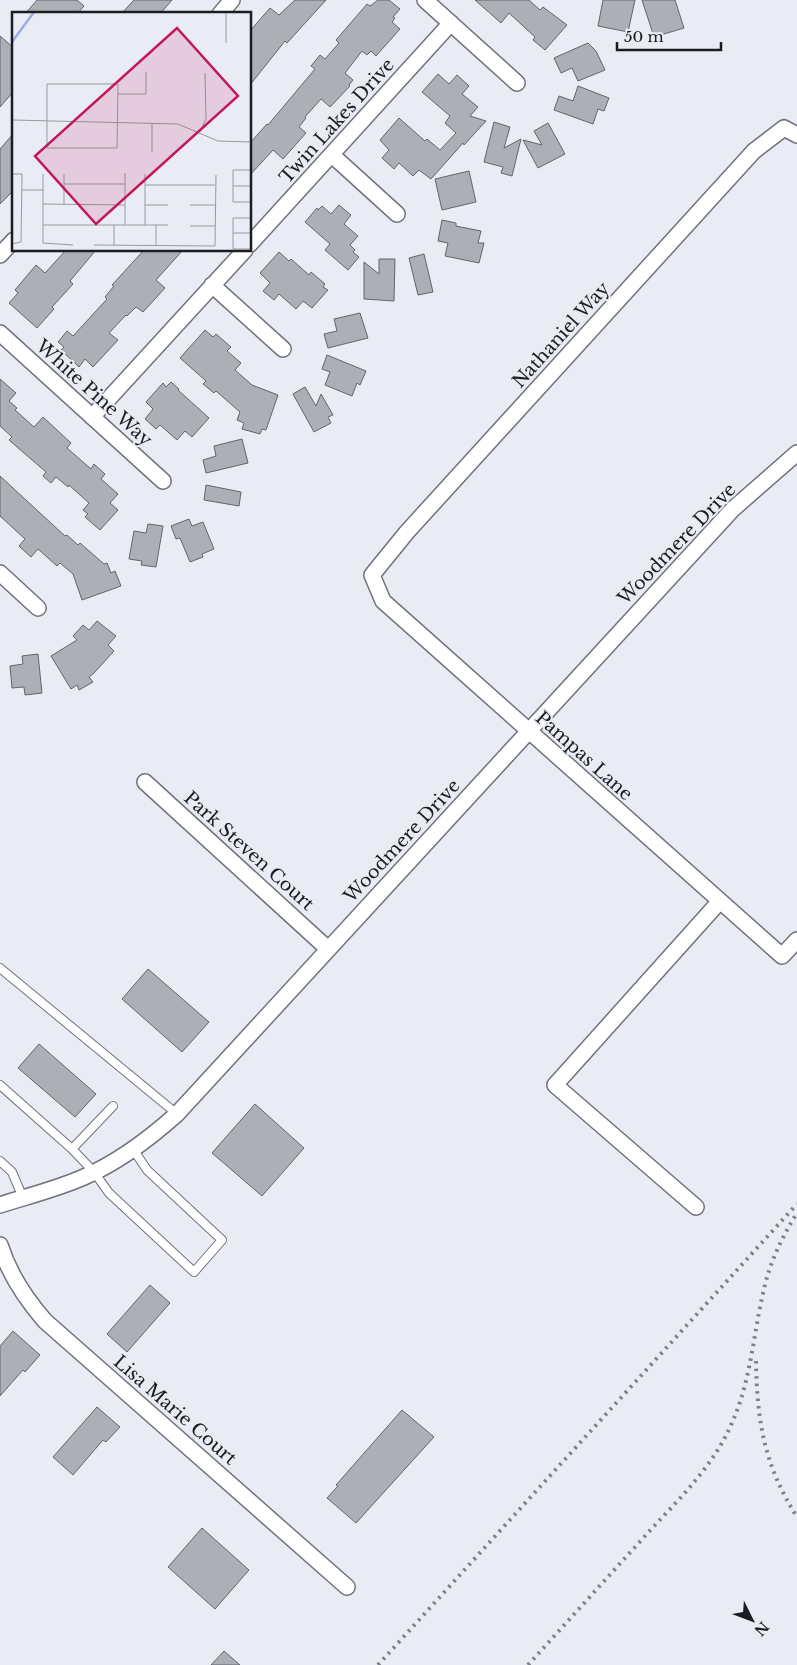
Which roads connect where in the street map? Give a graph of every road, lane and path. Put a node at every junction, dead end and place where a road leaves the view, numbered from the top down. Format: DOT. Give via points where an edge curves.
graph roads {
  1 [pos="232,0"];
  2 [pos="426,0"];
  3 [pos="222,12"];
  4 [pos="451,23"];
  5 [pos="517,83"];
  6 [pos="791,131"];
  7 [pos="332,154"];
  8 [pos="397,214"];
  9 [pos="12,242"];
  10 [pos="251,243"];
  11 [pos="243,251"];
  12 [pos="0,255"];
  13 [pos="212,285"];
  14 [pos="0,333"];
  15 [pos="283,349"];
  16 [pos="92,417"];
  17 [pos="797,453"];
  18 [pos="163,481"];
  19 [pos="0,573"];
  20 [pos="372,575"];
  21 [pos="38,608"];
  22 [pos="528,732"];
  23 [pos="145,782"];
  24 [pos="720,901"];
  25 [pos="797,940"];
  26 [pos="328,949"];
  27 [pos="0,968"];
  28 [pos="0,1085"];
  29 [pos="113,1106"];
  30 [pos="176,1114"];
  31 [pos="72,1148"];
  32 [pos="133,1149"];
  33 [pos="0,1161"];
  34 [pos="94,1172"];
  35 [pos="23,1198"];
  36 [pos="0,1205"];
  37 [pos="696,1207"];
  38 [pos="0,1245"];
  39 [pos="347,1587"];
  1 -- 3 [label="street"];
  2 -- 4 [label="street"];
  4 -- 5 [label="street"];
  4 -- 7 [label="street, Twin Lakes Drive"];
  6 -- 20 [label="street, Nathaniel Way" via="754,152 413,525"];
  7 -- 8 [label="street"];
  7 -- 10 [label="street, Twin Lakes Drive"];
  9 -- 12 [label="street"];
  11 -- 13 [label="street"];
  13 -- 15 [label="street"];
  13 -- 16 [label="street"];
  14 -- 16 [label="street, White Pine Way"];
  16 -- 18 [label="street, White Pine Way"];
  17 -- 22 [label="street, Woodmere Drive" via="733,509"];
  19 -- 21 [label="street"];
  20 -- 22 [label="street, Pampas Lane" via="382,600"];
  22 -- 24 [label="street, Pampas Lane"];
  22 -- 26 [label="street, Woodmere Drive"];
  23 -- 26 [label="street, Park Steven Court"];
  24 -- 25 [label="street, Pampas Lane" via="782,956"];
  24 -- 37 [label="street" via="554,1085"];
  26 -- 30 [label="street, Woodmere Drive"];
  27 -- 30 [label="lane"];
  28 -- 31 [label="lane"];
  29 -- 31 [label="lane"];
  30 -- 32 [label="street, Woodmere Drive"];
  31 -- 34 [label="lane"];
  32 -- 34 [label="street, Woodmere Drive"];
  32 -- 34 [label="lane" via="147,1170 222,1240 194,1272 109,1193"];
  33 -- 35 [label="lane" via="12,1172"];
  34 -- 35 [label="street, Woodmere Drive"];
  35 -- 36 [label="street, Woodmere Drive"];
  38 -- 39 [label="street, Lisa Marie Court" via="15,1281 45,1321"];
}
